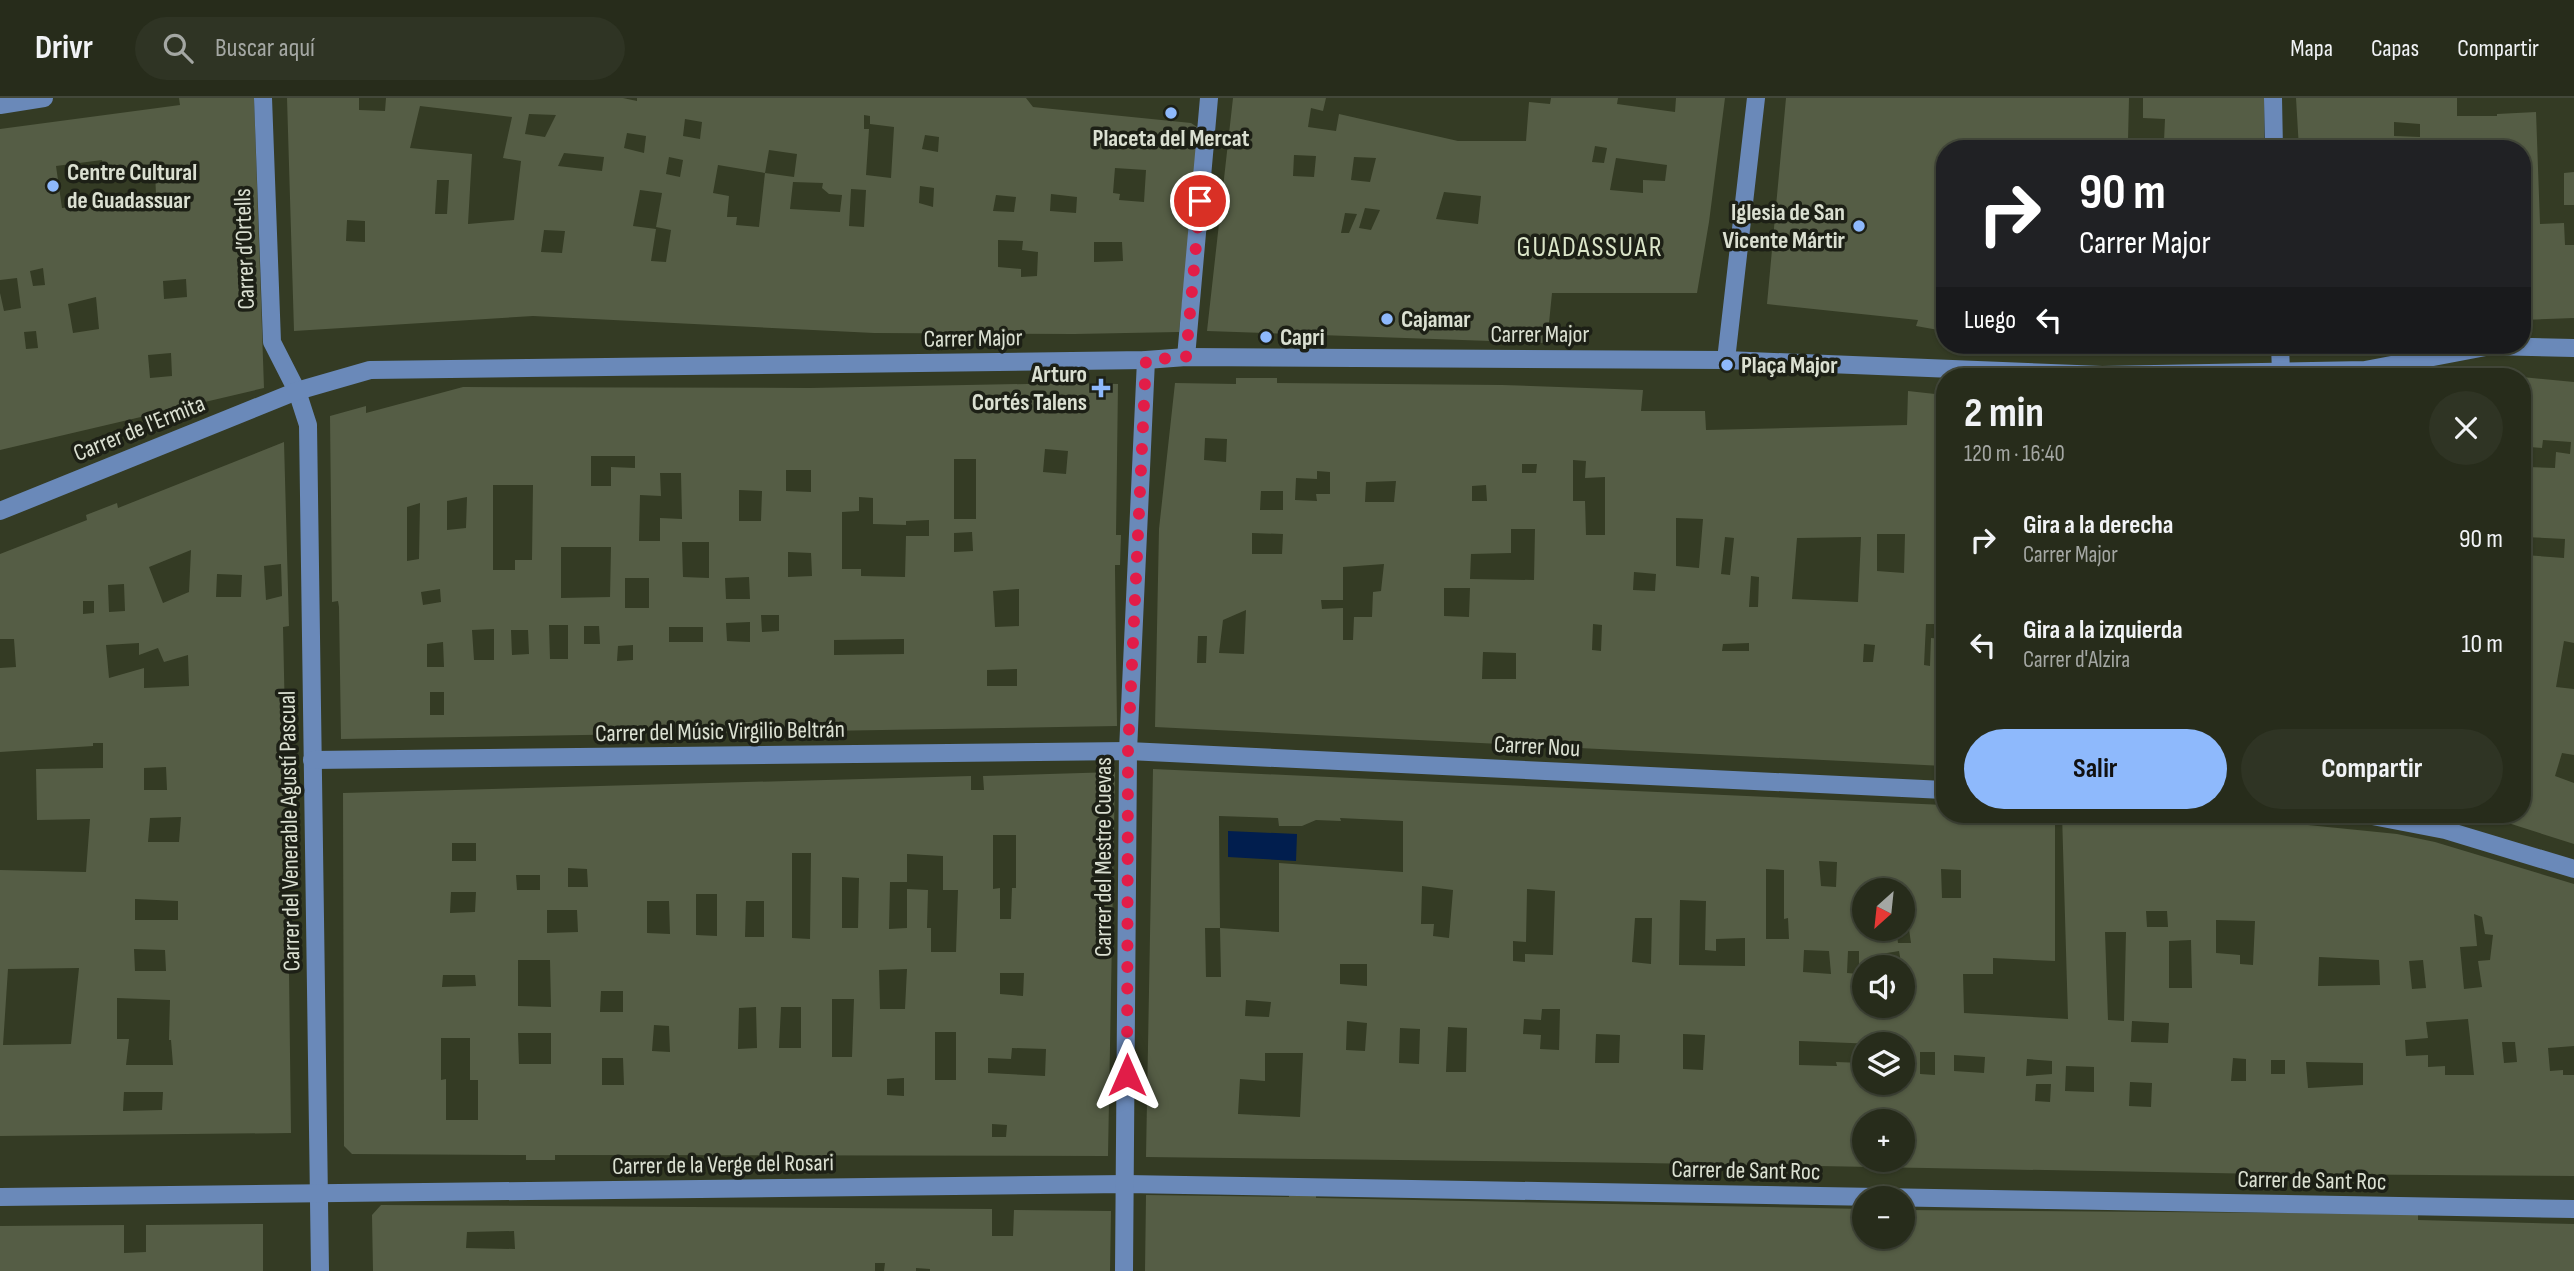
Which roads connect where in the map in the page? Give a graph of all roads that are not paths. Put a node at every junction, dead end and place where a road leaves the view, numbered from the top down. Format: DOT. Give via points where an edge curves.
graph roads {
  1 [pos="44,98"];
  2 [pos="264,98"];
  3 [pos="1209,98"];
  4 [pos="1756,98"];
  5 [pos="2273,98"];
  6 [pos="0,105"];
  7 [pos="2274,140"];
  8 [pos="2531,347"];
  9 [pos="2574,348"];
  10 [pos="2454,354"];
  11 [pos="1186,357"];
  12 [pos="1146,360"];
  13 [pos="1726,360"];
  14 [pos="1936,368"];
  15 [pos="2388,368"];
  16 [pos="297,391"];
  17 [pos="0,511"];
  18 [pos="1128,751"];
  19 [pos="312,760"];
  20 [pos="1936,790"];
  21 [pos="2409,823"];
  22 [pos="2574,869"];
  23 [pos="1126,1184"];
  24 [pos="320,1194"];
  25 [pos="0,1197"];
  26 [pos="2574,1209"];
  27 [pos="320,1271"];
  28 [pos="1124,1271"];
  1 -- 6 [label="street"];
  2 -- 16 [label="street, Carrer d’Ortells" via="272,342"];
  3 -- 11 [label="street"];
  4 -- 13 [label="street"];
  5 -- 7 [label="street"];
  8 -- 9 [label="street, Carrer Major"];
  10 -- 15 [label="street, Carrer Major"];
  11 -- 12 [label="street, Carrer Major"];
  11 -- 13 [label="street, Carrer Major"];
  12 -- 16 [label="street, Carrer Major" via="370,370"];
  12 -- 18 [label="street, Carrer del Mestre Cuevas"];
  13 -- 14 [label="street, Carrer Major"];
  16 -- 17 [label="street, Carrer de l'Ermita"];
  16 -- 19 [label="street, Carrer del Venerable Agustí Pascual" via="308,425"];
  18 -- 19 [label="street, Carrer del Músic Virgilio Beltrán"];
  18 -- 20 [label="street, Carrer Nou"];
  18 -- 23 [label="street, Carrer del Mestre Cuevas"];
  19 -- 24 [label="street, Carrer del Venerable Agustí Pascual"];
  21 -- 22 [label="street"];
  23 -- 24 [label="street, Carrer de la Verge del Rosari"];
  23 -- 26 [label="street, Carrer de Sant Roc"];
  23 -- 28 [label="street, Carrer del Mestre Cuevas"];
  24 -- 25 [label="street, Carrer de la Verge del Rosari"];
  24 -- 27 [label="street, Carrer del Venerable Agustí Pascual"];
}
